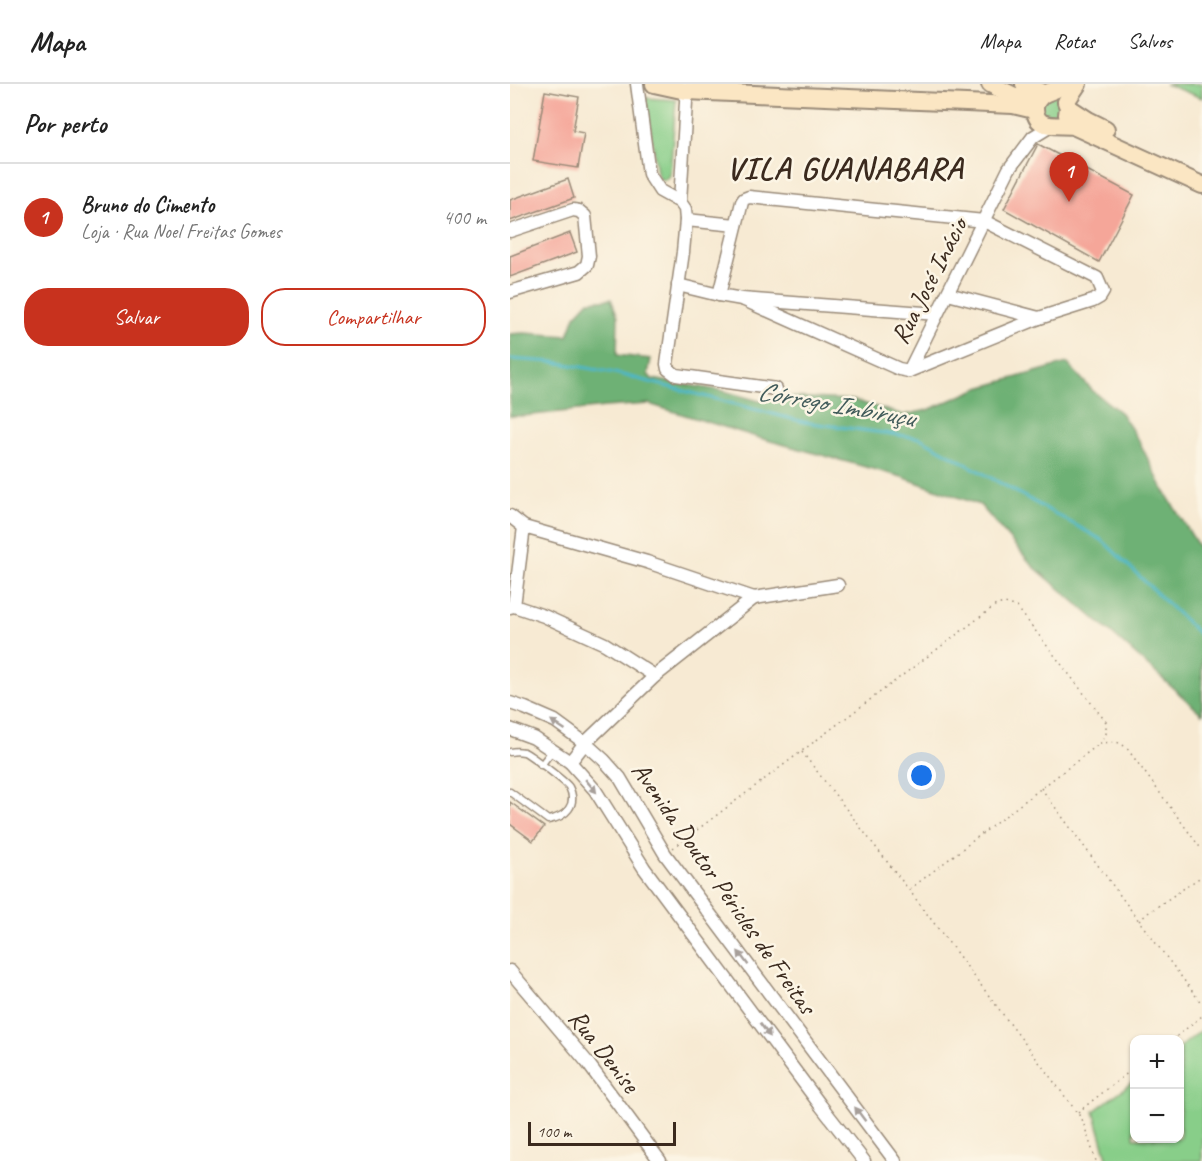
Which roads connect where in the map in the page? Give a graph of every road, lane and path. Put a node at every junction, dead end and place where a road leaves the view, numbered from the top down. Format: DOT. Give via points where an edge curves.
graph roads {
  1 [pos="637,84"];
  2 [pos="654,84"];
  3 [pos="990,84"];
  4 [pos="1024,84"];
  5 [pos="1064,84"];
  6 [pos="1078,84"];
  7 [pos="686,87"];
  8 [pos="1040,103"];
  9 [pos="1067,104"];
  10 [pos="1052,126"];
  11 [pos="1033,137"];
  12 [pos="1202,173"];
  13 [pos="1202,185"];
  14 [pos="680,201"];
  15 [pos="686,220"];
  16 [pos="984,221"];
  17 [pos="736,225"];
  18 [pos="510,231"];
  19 [pos="678,285"];
  20 [pos="510,292"];
  21 [pos="948,294"];
  22 [pos="719,295"];
  23 [pos="742,299"];
  24 [pos="937,314"];
  25 [pos="1039,318"];
  26 [pos="909,371"];
  27 [pos="776,389"];
  28 [pos="510,516"];
  29 [pos="524,527"];
  30 [pos="838,585"];
  31 [pos="754,598"];
  32 [pos="512,607"];
  33 [pos="655,676"];
  34 [pos="510,703"];
  35 [pos="510,729"];
  36 [pos="585,743"];
  37 [pos="1100,743"];
  38 [pos="552,751"];
  39 [pos="510,752"];
  40 [pos="801,752"];
  41 [pos="570,762"];
  42 [pos="541,765"];
  43 [pos="1041,788"];
  44 [pos="510,792"];
  45 [pos="1202,850"];
  46 [pos="665,854"];
  47 [pos="1202,876"];
  48 [pos="909,890"];
  49 [pos="1139,921"];
  50 [pos="510,971"];
  51 [pos="1202,1004"];
  52 [pos="1202,1016"];
  53 [pos="1178,1035"];
  54 [pos="1130,1071"];
  55 [pos="1077,1112"];
  56 [pos="660,1161"];
  57 [pos="864,1161"];
  58 [pos="895,1161"];
  59 [pos="1096,1161"];
  1 -- 14 [label="street" via="649,174 660,191"];
  2 -- 7 [label="street"];
  3 -- 8 [label="street"];
  4 -- 8 [label="street"];
  5 -- 8 [label="street"];
  6 -- 9 [label="street"];
  7 -- 8 [label="street" via="1012,105"];
  7 -- 14 [label="street"];
  8 -- 9 [label="street" via="1058,94"];
  8 -- 10 [label="street" via="1041,122"];
  8 -- 11 [label="street"];
  9 -- 10 [label="street" via="1066,117"];
  9 -- 12 [label="street" via="1099,126"];
  10 -- 11 [label="street, Rua José Inácio"];
  10 -- 13 [label="street" via="1073,126"];
  11 -- 16 [label="street, Rua José Inácio" via="1009,169"];
  14 -- 15 [label="street"];
  15 -- 17 [label="street"];
  15 -- 19 [label="street"];
  16 -- 17 [label="street" via="749,197 742,202"];
  16 -- 21 [label="street, Rua José Inácio"];
  16 -- 25 [label="street" via="1097,278 1101,284 1103,292 1093,301"];
  17 -- 22 [label="street"];
  18 -- 20 [label="street" via="579,211 585,216 589,256 587,265 579,272"];
  19 -- 22 [label="street"];
  19 -- 27 [label="street" via="668,369 676,375"];
  21 -- 24 [label="street, Rua José Inácio"];
  21 -- 25 [label="street"];
  22 -- 23 [label="street"];
  23 -- 24 [label="street"];
  23 -- 26 [label="street"];
  24 -- 26 [label="street, Rua José Inácio"];
  25 -- 26 [label="street"];
  28 -- 29 [label="street"];
  29 -- 31 [label="street"];
  29 -- 32 [label="street"];
  30 -- 31 [label="street"];
  31 -- 33 [label="street"];
  32 -- 33 [label="street" via="544,616 605,644"];
  33 -- 36 [label="street"];
  36 -- 34 [label="street, Avenida Doutor Péricles de Freitas, one-way" via="555,721"];
  35 -- 38 [label="street, Avenida Doutor Péricles de Freitas" via="534,738"];
  36 -- 41 [label="street"];
  36 -- 46 [label="street, Avenida Doutor Péricles de Freitas" via="620,778"];
  37 -- 40 [label="path" via="1106,734 1106,722 1017,607 1005,603 996,605"];
  37 -- 43 [label="path"];
  37 -- 45 [label="path" via="1117,742 1126,747"];
  38 -- 41 [label="street, Avenida Doutor Péricles de Freitas"];
  38 -- 42 [label="lane"];
  39 -- 42 [label="lane" via="525,753"];
  40 -- 46 [label="path"];
  40 -- 48 [label="path"];
  41 -- 57 [label="street, Avenida Doutor Péricles de Freitas, one-way" via="595,790 644,868"];
  42 -- 44 [label="lane" via="568,785 572,798 568,811 560,818 548,820"];
  43 -- 48 [label="path"];
  43 -- 49 [label="path"];
  58 -- 46 [label="street, Avenida Doutor Péricles de Freitas, one-way"];
  47 -- 49 [label="path"];
  48 -- 55 [label="path"];
  49 -- 51 [label="path"];
  50 -- 56 [label="street, Rua Denise" via="587,1062"];
  52 -- 53 [label="path"];
  54 -- 55 [label="path"];
  55 -- 59 [label="path"];
}
